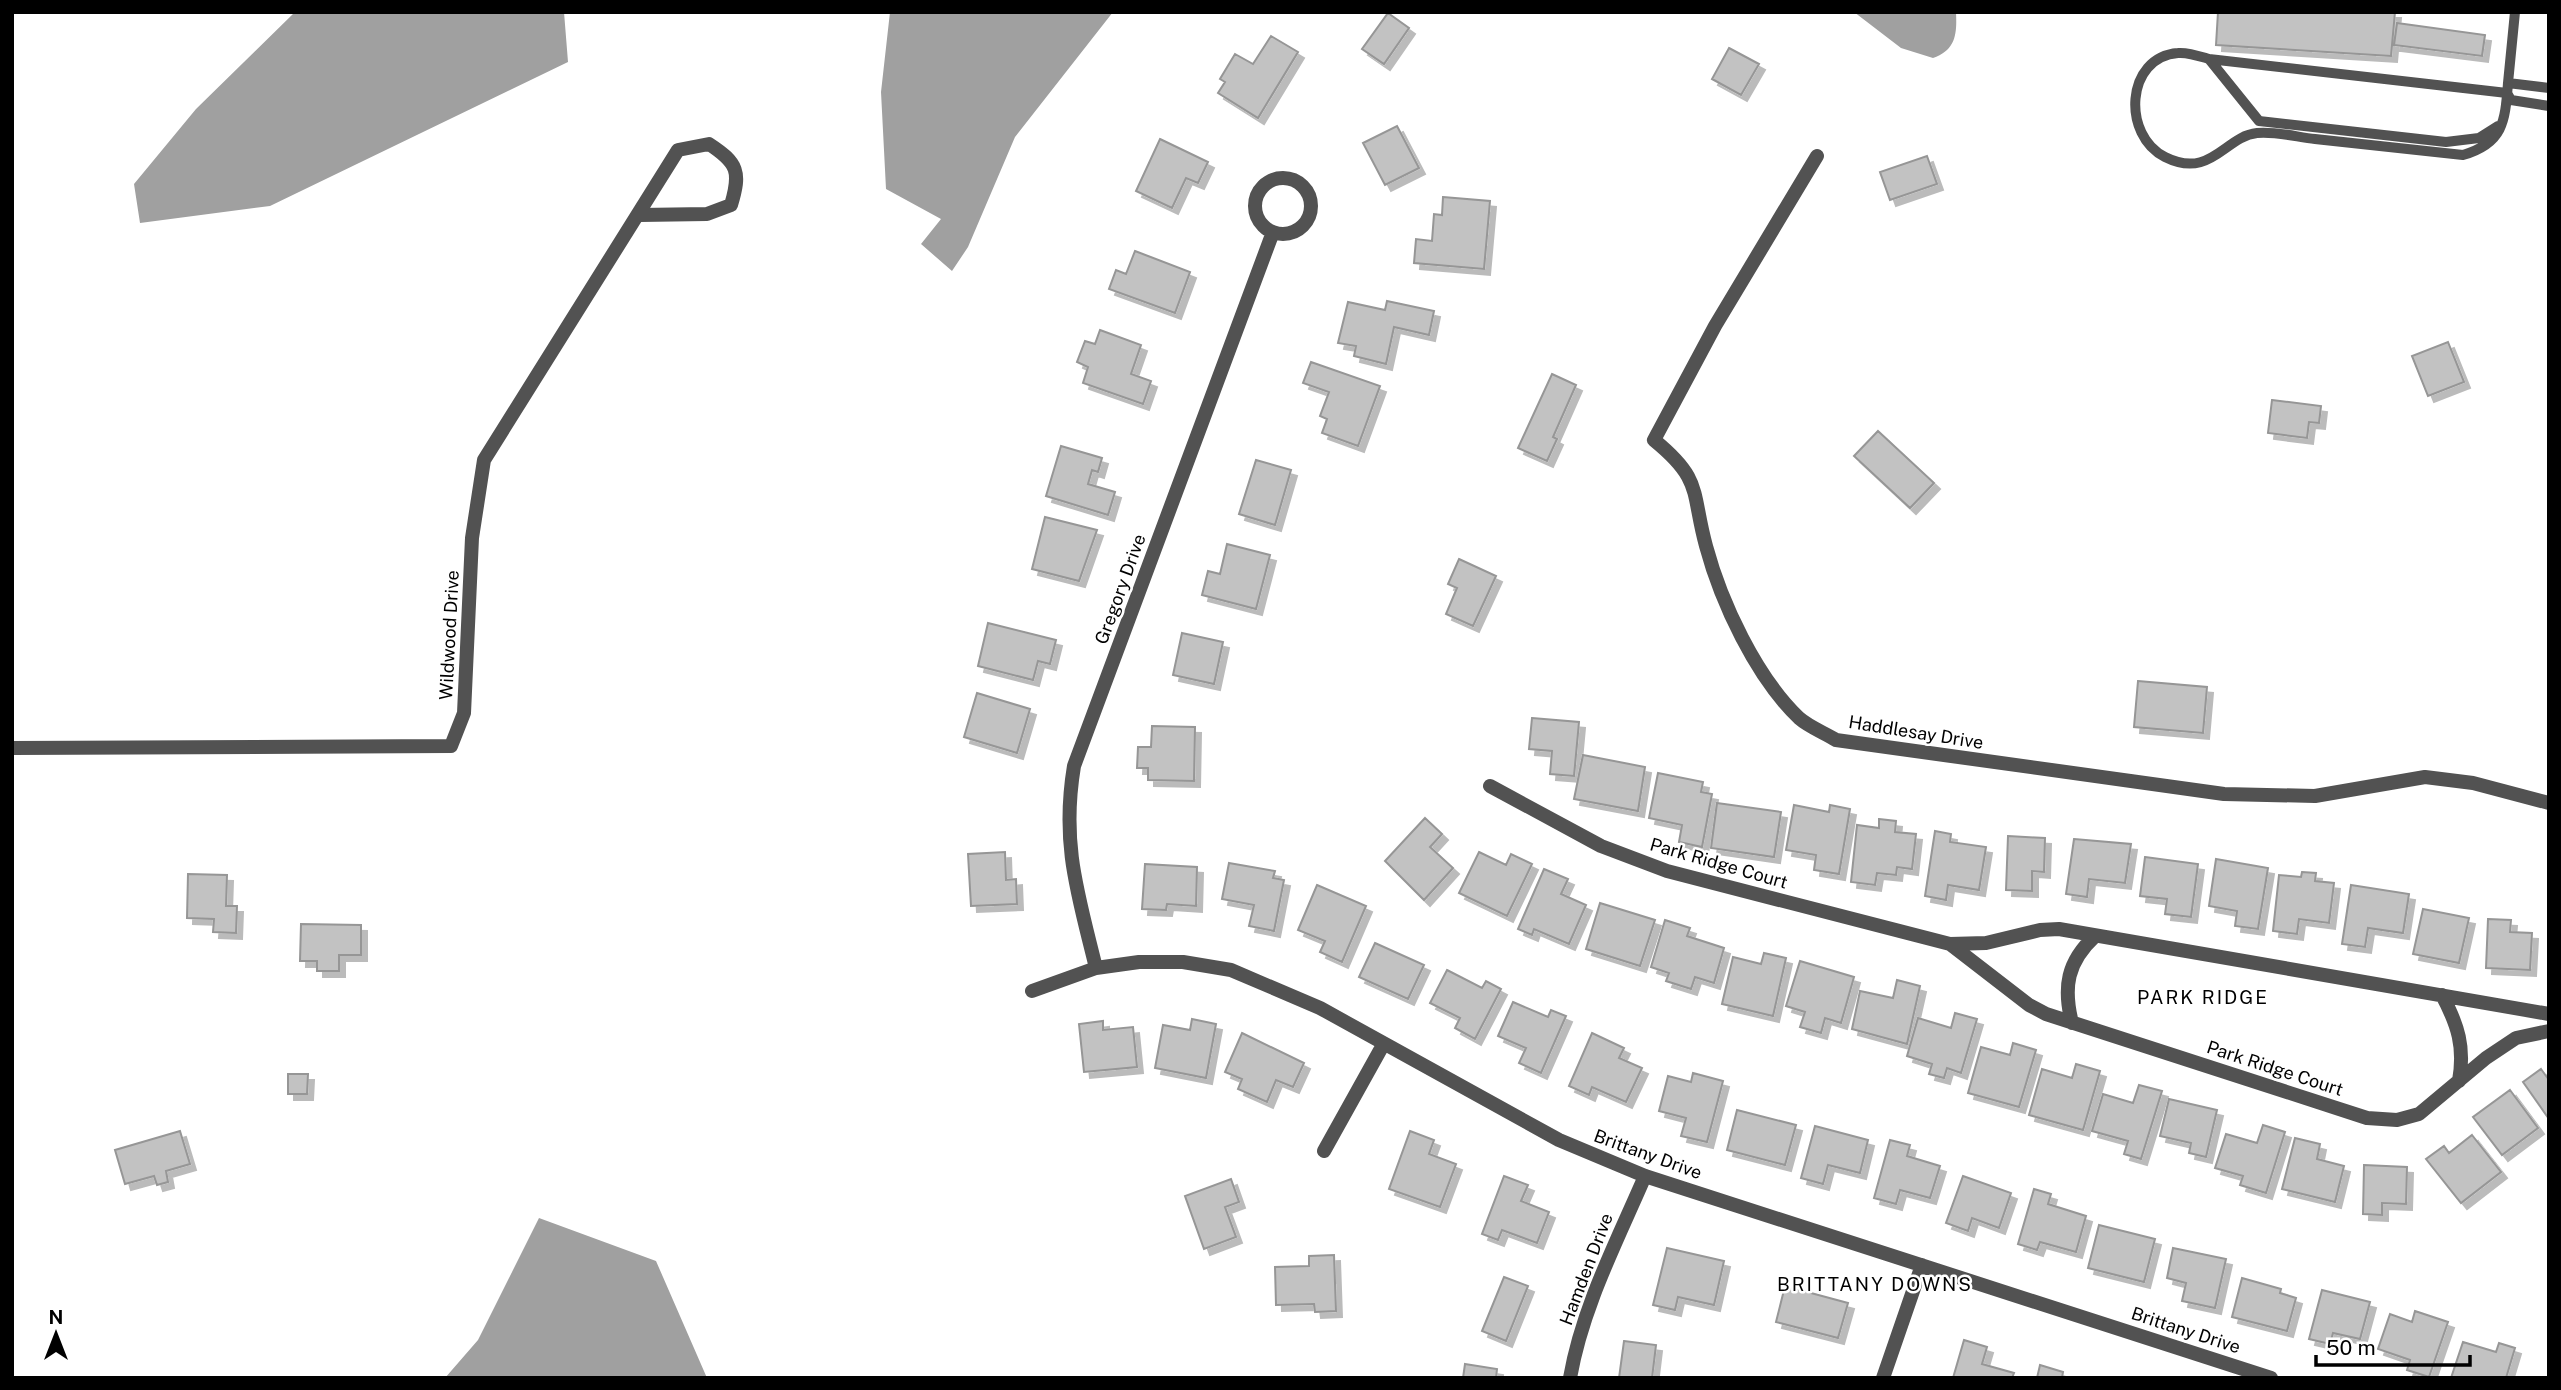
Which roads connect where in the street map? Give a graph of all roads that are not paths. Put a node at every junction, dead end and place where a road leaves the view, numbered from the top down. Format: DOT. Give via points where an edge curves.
graph roads {
  1 [pos="2515,12"];
  2 [pos="2209,59"];
  3 [pos="2507,88"];
  4 [pos="2549,88"];
  5 [pos="2549,106"];
  6 [pos="2504,121"];
  7 [pos="1817,156"];
  8 [pos="640,215"];
  9 [pos="1273,232"];
  10 [pos="12,748"];
  11 [pos="1490,786"];
  12 [pos="2549,803"];
  13 [pos="2095,936"];
  14 [pos="1950,944"];
  15 [pos="1096,968"];
  16 [pos="1032,991"];
  17 [pos="2442,995"];
  18 [pos="2549,1014"];
  19 [pos="2072,1023"];
  20 [pos="2549,1031"];
  21 [pos="1382,1045"];
  22 [pos="2459,1081"];
  23 [pos="1324,1151"];
  24 [pos="1645,1176"];
  25 [pos="1922,1265"];
  26 [pos="1570,1378"];
  27 [pos="1883,1378"];
  28 [pos="2271,1378"];
  1 -- 3 [label="lane"];
  2 -- 3 [label="lane"];
  2 -- 6 [label="lane" via="2259,121 2446,142 2479,138"];
  2 -- 6 [label="lane" via="2180,52 2166,55 2139,83 2138,129 2165,158 2198,162 2256,133 2463,155 2489,143"];
  3 -- 4 [label="lane"];
  3 -- 5 [label="lane" via="2511,100"];
  3 -- 6 [label="lane"];
  7 -- 12 [label="street, Haddlesay Drive" via="1715,326 1654,440 1679,461 1694,485 1705,544 1725,606 1759,666 1800,718 1836,740 2224,794 2315,796 2425,777 2473,783"];
  8 -- 8 [label="street, Wildwood Drive" via="678,150 709,144 731,158 738,181 731,205 706,214"];
  8 -- 10 [label="street, Wildwood Drive" via="484,460 472,538 464,713 451,746"];
  9 -- 15 [label="street, Gregory Drive" via="1074,766 1067,807 1069,844"];
  11 -- 14 [label="street, Park Ridge Court" via="1601,846 1667,871"];
  13 -- 14 [label="street, Park Ridge Court" via="2040,930 1986,943"];
  13 -- 17 [label="street, Park Ridge Court"];
  13 -- 19 [label="street" via="2071,966 2066,986"];
  14 -- 19 [label="street, Park Ridge Court" via="2029,1005"];
  15 -- 16 [label="street, Brittany Drive"];
  15 -- 21 [label="street, Brittany Drive" via="1183,962 1231,970 1320,1008"];
  17 -- 18 [label="street, Park Ridge Court"];
  17 -- 22 [label="street" via="2461,1034"];
  19 -- 22 [label="street, Park Ridge Court" via="2367,1118 2397,1121 2419,1114"];
  20 -- 22 [label="street, Park Ridge Court" via="2516,1038"];
  21 -- 23 [label="street"];
  21 -- 24 [label="street, Brittany Drive" via="1559,1140"];
  24 -- 25 [label="street, Brittany Drive"];
  24 -- 26 [label="street, Hamden Drive" via="1605,1270"];
  25 -- 27 [label="street"];
  25 -- 28 [label="street, Brittany Drive"];
}
